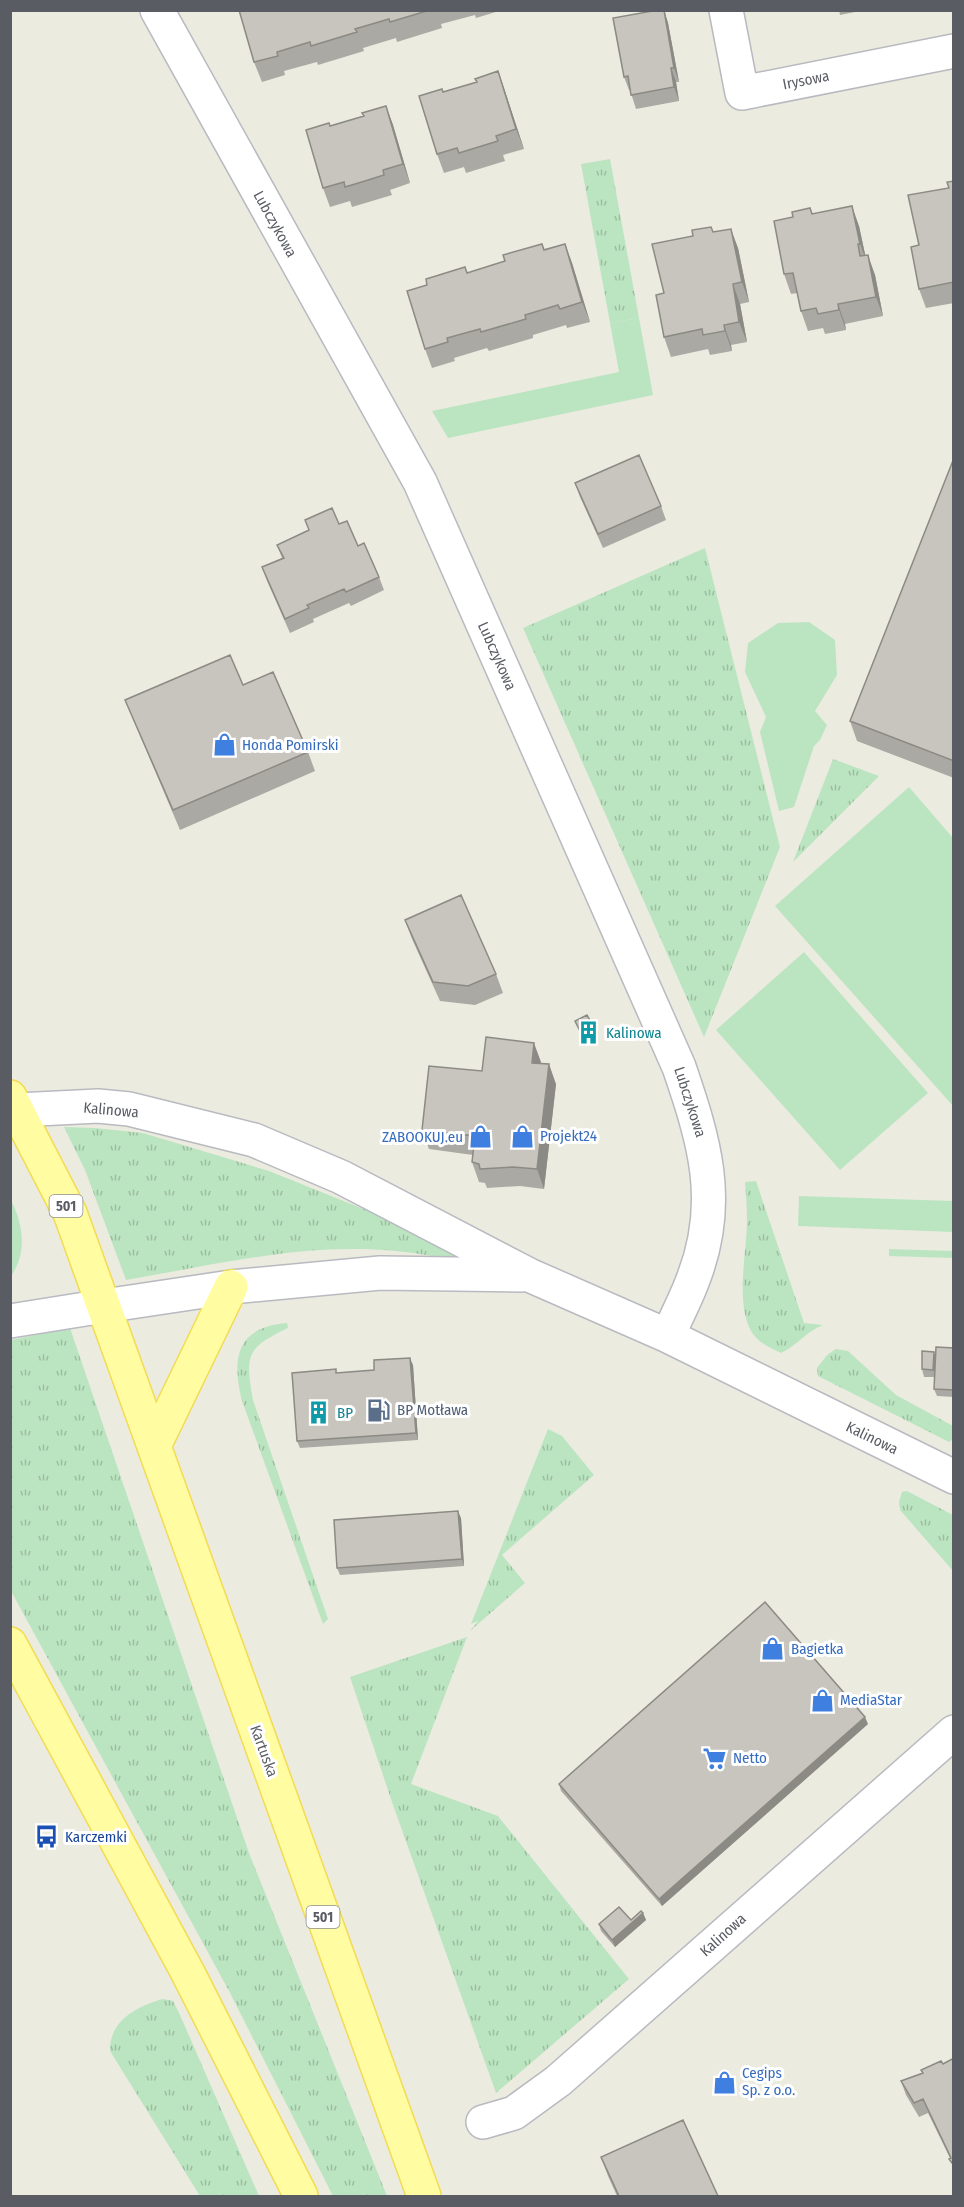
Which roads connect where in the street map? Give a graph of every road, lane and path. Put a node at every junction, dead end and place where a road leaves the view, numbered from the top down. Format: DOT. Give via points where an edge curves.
graph roads {
  1 [pos="157,10"];
  2 [pos="726,10"];
  3 [pos="954,51"];
  4 [pos="13,1106"];
  5 [pos="529,1275"];
  6 [pos="231,1287"];
  7 [pos="104,1306"];
  8 [pos="10,1321"];
  9 [pos="668,1336"];
  10 [pos="154,1446"];
  11 [pos="954,1477"];
  12 [pos="10,1644"];
  13 [pos="954,1732"];
  14 [pos="483,2122"];
  15 [pos="301,2196"];
  16 [pos="424,2196"];
  1 -- 9 [label="street, Lubczykowa" via="420,482 679,1067 706,1156 709,1201 704,1244 694,1277"];
  2 -- 3 [label="street, Irysowa" via="742,93"];
  4 -- 5 [label="street, Kalinowa" via="129,1109 254,1140 341,1177"];
  4 -- 7 [label="main road, 501" via="70,1213"];
  5 -- 6 [label="street, Kalinowa" via="380,1273"];
  5 -- 9 [label="street, Kalinowa"];
  6 -- 7 [label="street, Kalinowa"];
  6 -- 10 [label="main road"];
  7 -- 8 [label="street, Kalinowa"];
  7 -- 10 [label="main road, Kartuska / 501"];
  9 -- 11 [label="street, Kalinowa"];
  10 -- 16 [label="main road, Kartuska / 501"];
  12 -- 15 [label="main road" via="193,1983"];
  13 -- 14 [label="street, Kalinowa" via="558,2081 514,2113"];
}
